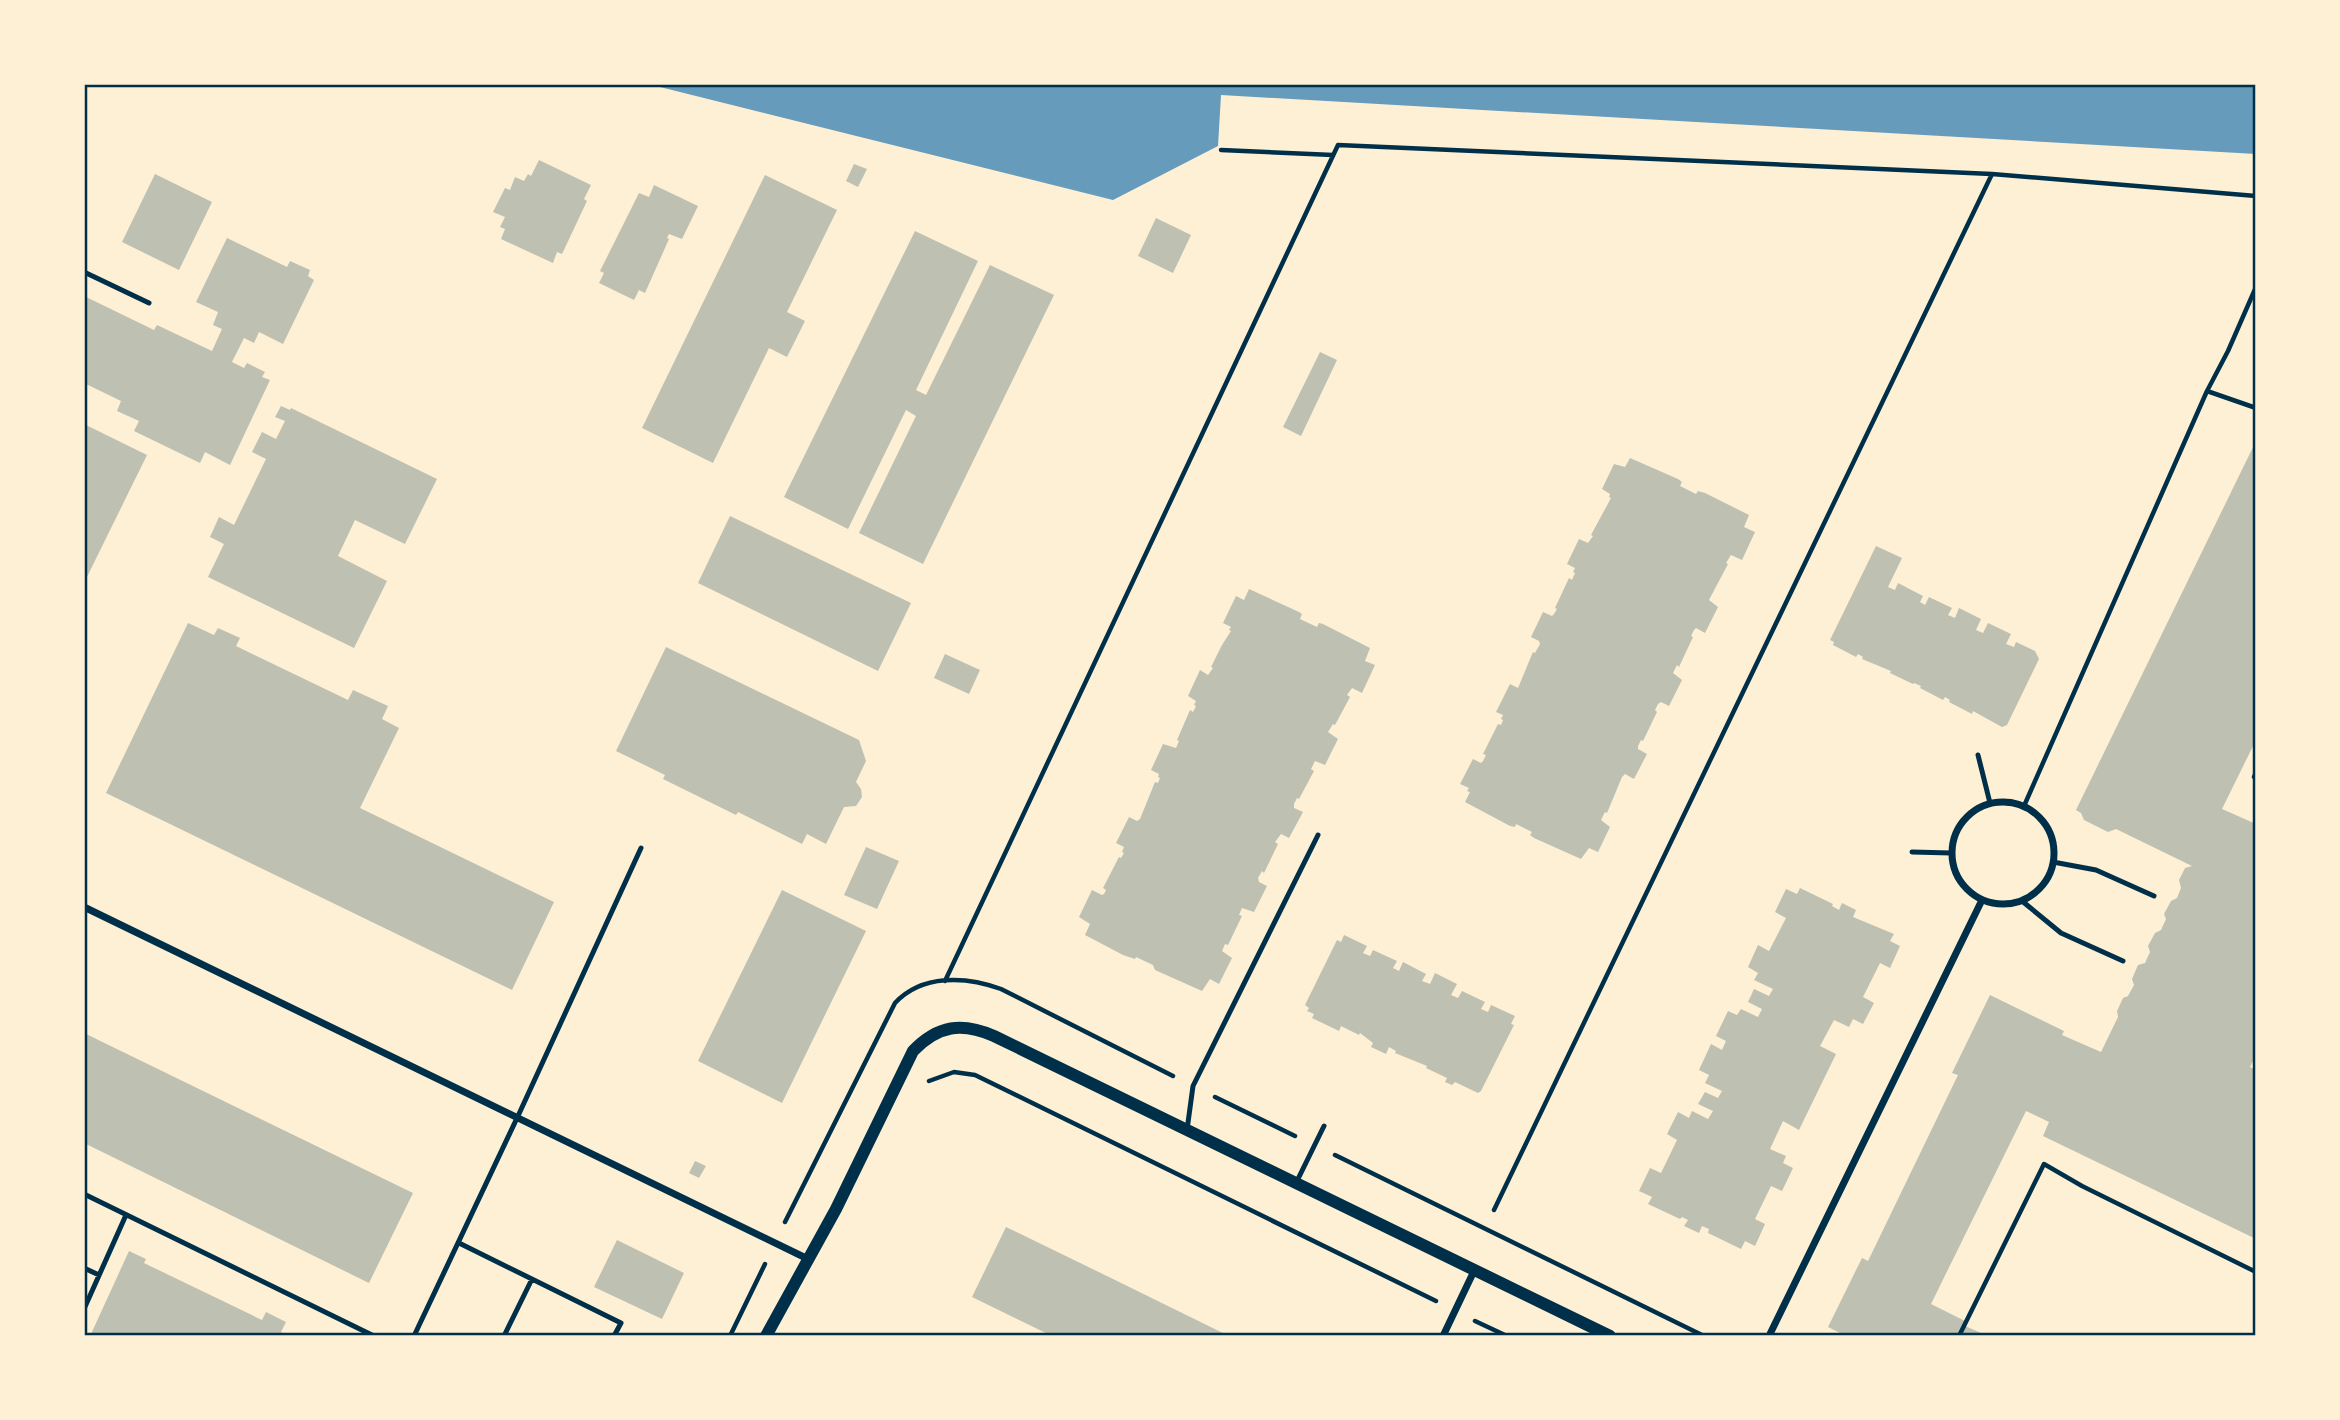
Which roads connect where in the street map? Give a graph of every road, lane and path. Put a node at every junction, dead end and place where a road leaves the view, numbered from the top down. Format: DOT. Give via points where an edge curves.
graph roads {
  1 [pos="1220,150"];
  2 [pos="1333,155"];
  3 [pos="1992,174"];
  4 [pos="2256,196"];
  5 [pos="84,272"];
  6 [pos="2256,287"];
  7 [pos="149,303"];
  8 [pos="2207,391"];
  9 [pos="2256,408"];
  10 [pos="1978,755"];
  11 [pos="2256,772"];
  12 [pos="2256,779"];
  13 [pos="1990,803"];
  14 [pos="2024,806"];
  15 [pos="1318,835"];
  16 [pos="641,848"];
  17 [pos="1912,852"];
  18 [pos="1951,853"];
  19 [pos="2053,862"];
  20 [pos="2154,896"];
  21 [pos="1982,900"];
  22 [pos="2022,901"];
  23 [pos="84,907"];
  24 [pos="2123,961"];
  25 [pos="975,1075"];
  26 [pos="518,1116"];
  27 [pos="1324,1126"];
  28 [pos="1186,1130"];
  29 [pos="1296,1183"];
  30 [pos="800,1192"];
  31 [pos="1414,1193"];
  32 [pos="84,1194"];
  33 [pos="1494,1210"];
  34 [pos="126,1215"];
  35 [pos="458,1243"];
  36 [pos="808,1259"];
  37 [pos="84,1268"];
  38 [pos="1373,1270"];
  39 [pos="1475,1271"];
  40 [pos="2256,1272"];
  41 [pos="99,1275"];
  42 [pos="532,1279"];
  43 [pos="749,1297"];
  44 [pos="84,1309"];
  45 [pos="374,1336"];
  46 [pos="414,1336"];
  47 [pos="503,1336"];
  48 [pos="614,1336"];
  49 [pos="730,1336"];
  50 [pos="766,1336"];
  51 [pos="1443,1336"];
  52 [pos="1610,1336"];
  53 [pos="1704,1336"];
  54 [pos="1769,1336"];
  55 [pos="1959,1336"];
  1 -- 2 [label="path"];
  2 -- 3 [label="path" via="1338,145"];
  2 -- 30 [label="path" via="945,981 907,991 895,1003"];
  3 -- 4 [label="path"];
  3 -- 33 [label="path"];
  5 -- 7 [label="lane"];
  6 -- 8 [label="path"];
  8 -- 9 [label="path"];
  8 -- 14 [label="path"];
  10 -- 13 [label="lane"];
  11 -- 12 [label="path"];
  13 -- 14 [label="street"];
  13 -- 18 [label="street" via="1962,822"];
  14 -- 19 [label="street" via="2048,829 2054,845"];
  15 -- 28 [label="lane" via="1193,1086"];
  16 -- 26 [label="lane"];
  17 -- 18 [label="lane"];
  18 -- 21 [label="street" via="1960,881"];
  19 -- 20 [label="lane" via="2096,870"];
  19 -- 22 [label="street" via="2037,892"];
  21 -- 22 [label="street" via="1995,905"];
  21 -- 54 [label="street"];
  22 -- 24 [label="lane" via="2061,933"];
  23 -- 26 [label="street"];
  25 -- 38 [label="path"];
  26 -- 35 [label="lane"];
  26 -- 36 [label="street"];
  27 -- 29 [label="lane"];
  28 -- 29 [label="street"];
  28 -- 36 [label="street" via="994,1036 968,1027 950,1028 913,1051"];
  29 -- 39 [label="street"];
  31 -- 53 [label="path"];
  32 -- 34 [label="lane"];
  34 -- 41 [label="lane"];
  34 -- 45 [label="lane"];
  35 -- 42 [label="lane"];
  35 -- 46 [label="lane"];
  36 -- 50 [label="street"];
  37 -- 41 [label="lane"];
  39 -- 51 [label="street"];
  39 -- 52 [label="street"];
  40 -- 55 [label="path" via="2044,1164"];
  41 -- 44 [label="lane"];
  42 -- 47 [label="lane"];
  42 -- 48 [label="lane" via="621,1323"];
  43 -- 49 [label="path"];
}
